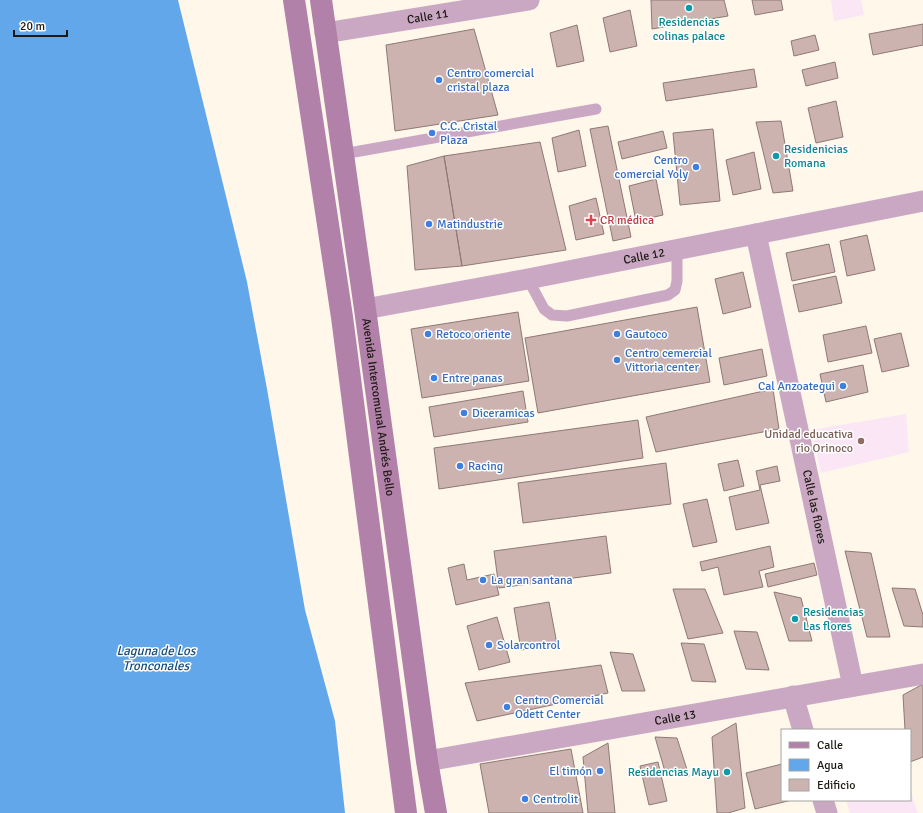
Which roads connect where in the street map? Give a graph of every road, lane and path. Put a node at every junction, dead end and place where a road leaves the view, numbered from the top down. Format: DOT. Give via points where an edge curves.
graph roads {
  1 [pos="294,0"];
  2 [pos="321,0"];
  3 [pos="529,0"];
  4 [pos="326,33"];
  5 [pos="596,109"];
  6 [pos="343,154"];
  7 [pos="923,201"];
  8 [pos="756,234"];
  9 [pos="677,249"];
  10 [pos="528,279"];
  11 [pos="365,309"];
  12 [pos="923,674"];
  13 [pos="853,686"];
  14 [pos="793,696"];
  15 [pos="803,729"];
  16 [pos="427,761"];
  17 [pos="823,801"];
  18 [pos="406,813"];
  19 [pos="436,813"];
  20 [pos="827,813"];
  1 -- 18 [label="main road, Avenida Intercomunal Andrés Bello" via="342,317"];
  2 -- 4 [label="main road, Avenida Intercomunal Andrés Bello"];
  3 -- 4 [label="street, Calle 11"];
  4 -- 6 [label="main road, Avenida Intercomunal Andrés Bello"];
  5 -- 6 [label="lane"];
  6 -- 11 [label="main road, Avenida Intercomunal Andrés Bello"];
  7 -- 8 [label="street, Calle 12"];
  8 -- 9 [label="street, Calle 12"];
  8 -- 13 [label="street, Calle las flores"];
  9 -- 10 [label="street, Calle 12"];
  9 -- 10 [label="lane" via="677,281 675,290 668,295 567,316 552,315 544,309"];
  10 -- 11 [label="street, Calle 12"];
  11 -- 16 [label="main road, Avenida Intercomunal Andrés Bello"];
  12 -- 13 [label="street, Calle 13"];
  13 -- 14 [label="street, Calle 13"];
  14 -- 15 [label="street"];
  14 -- 16 [label="street, Calle 13"];
  16 -- 19 [label="main road, Avenida Intercomunal Andrés Bello"];
  17 -- 20 [label="street"];
}
